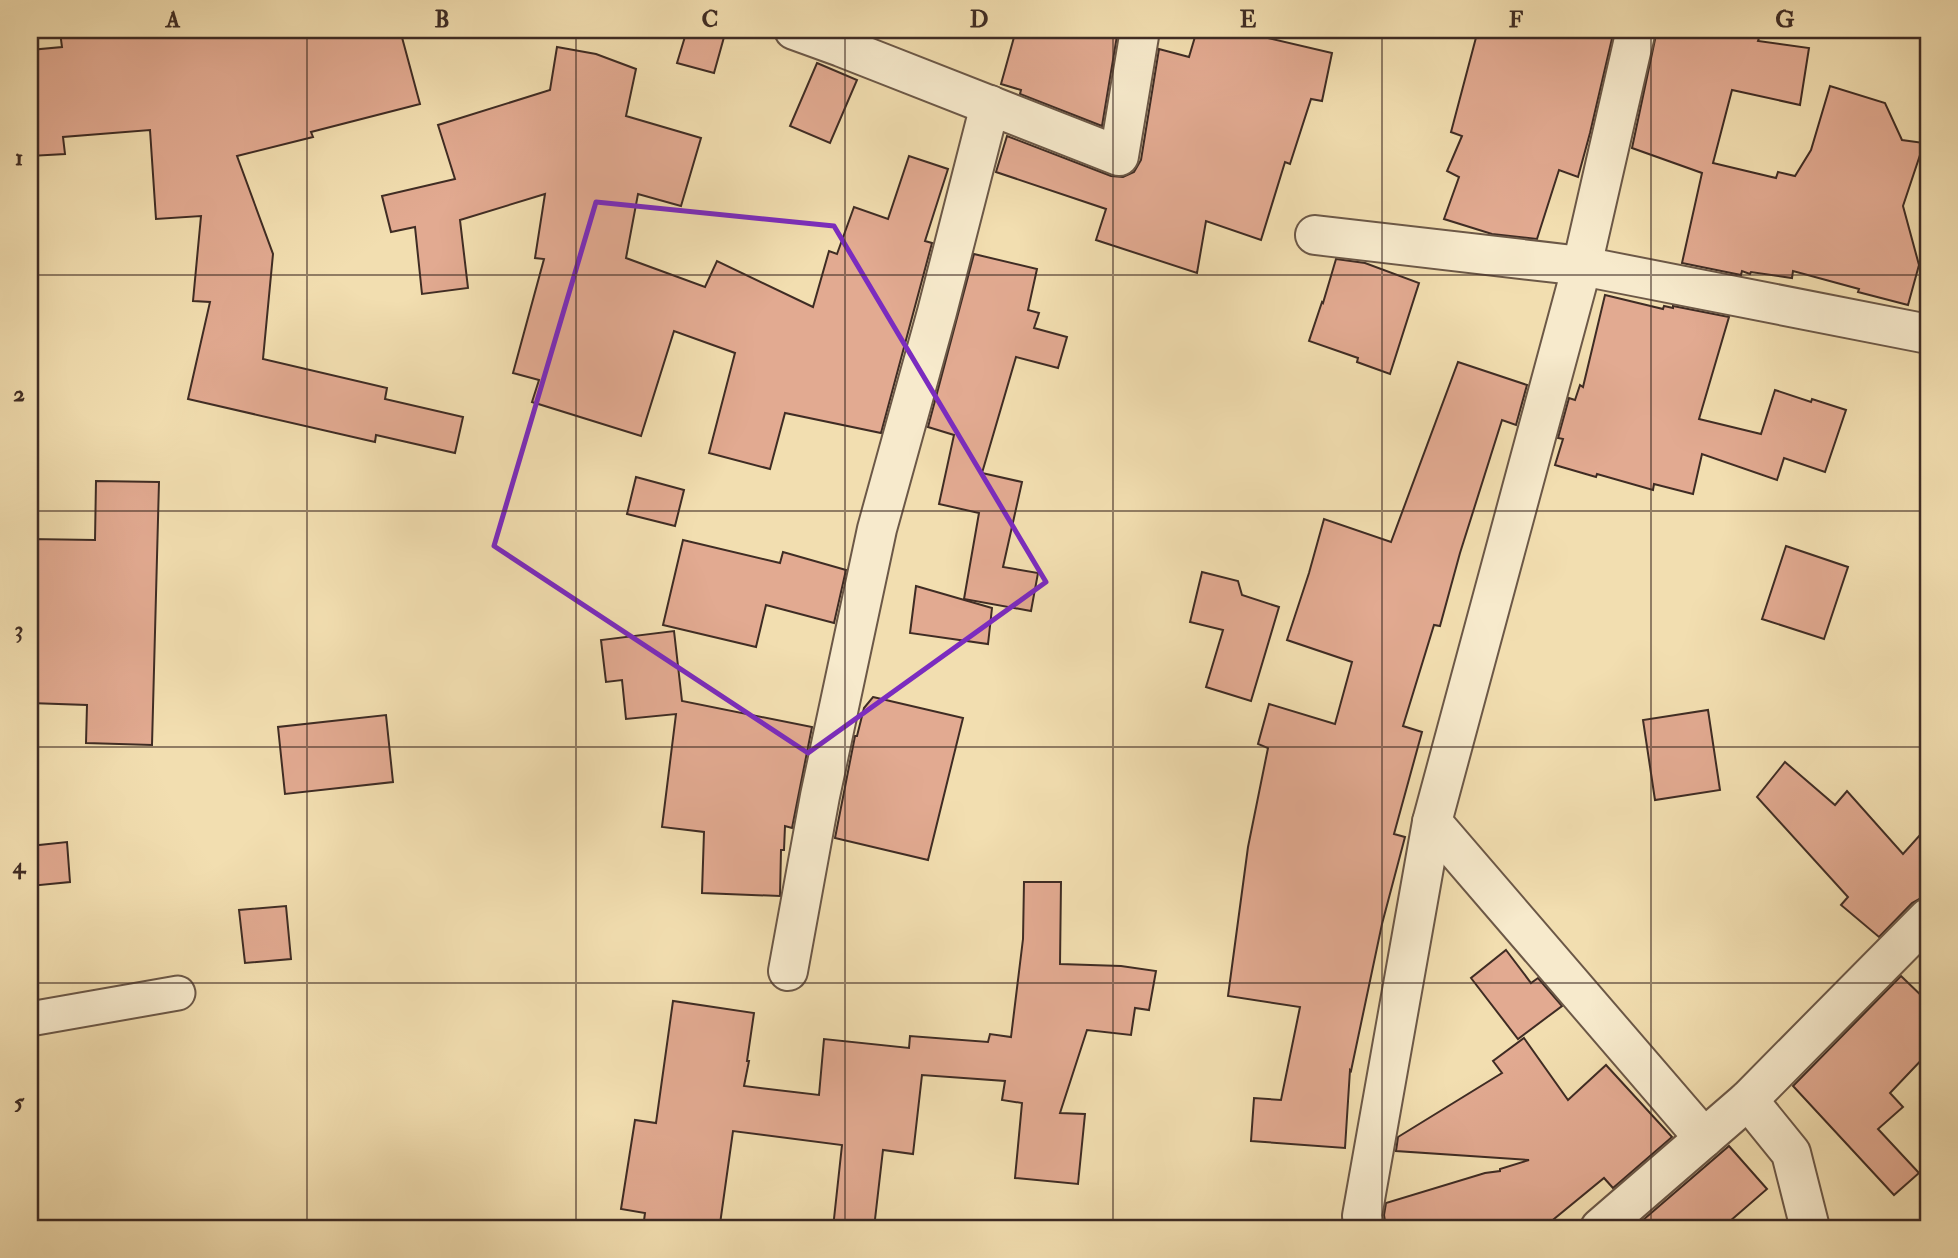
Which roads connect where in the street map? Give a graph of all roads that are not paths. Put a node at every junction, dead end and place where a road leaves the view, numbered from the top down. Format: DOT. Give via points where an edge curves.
graph roads {
  1 [pos="794,30"];
  2 [pos="1140,30"];
  3 [pos="1636,30"];
  4 [pos="842,38"];
  5 [pos="990,105"];
  6 [pos="1315,235"];
  7 [pos="1582,266"];
  8 [pos="1928,334"];
  9 [pos="1432,822"];
  10 [pos="1928,918"];
  11 [pos="788,971"];
  12 [pos="178,993"];
  13 [pos="30,1019"];
  14 [pos="1748,1100"];
  15 [pos="1704,1138"];
  16 [pos="1365,1228"];
  17 [pos="1600,1228"];
  18 [pos="1810,1228"];
  1 -- 4 [label="street"];
  2 -- 5 [label="street" via="1119,156"];
  3 -- 7 [label="street"];
  4 -- 5 [label="street"];
  5 -- 11 [label="street" via="877,529"];
  6 -- 7 [label="street"];
  7 -- 8 [label="street"];
  7 -- 9 [label="street"];
  9 -- 15 [label="street"];
  9 -- 16 [label="street" via="1363,1216"];
  10 -- 14 [label="street"];
  12 -- 13 [label="street"];
  14 -- 15 [label="street"];
  14 -- 18 [label="street" via="1791,1153"];
  15 -- 17 [label="street"];
}
